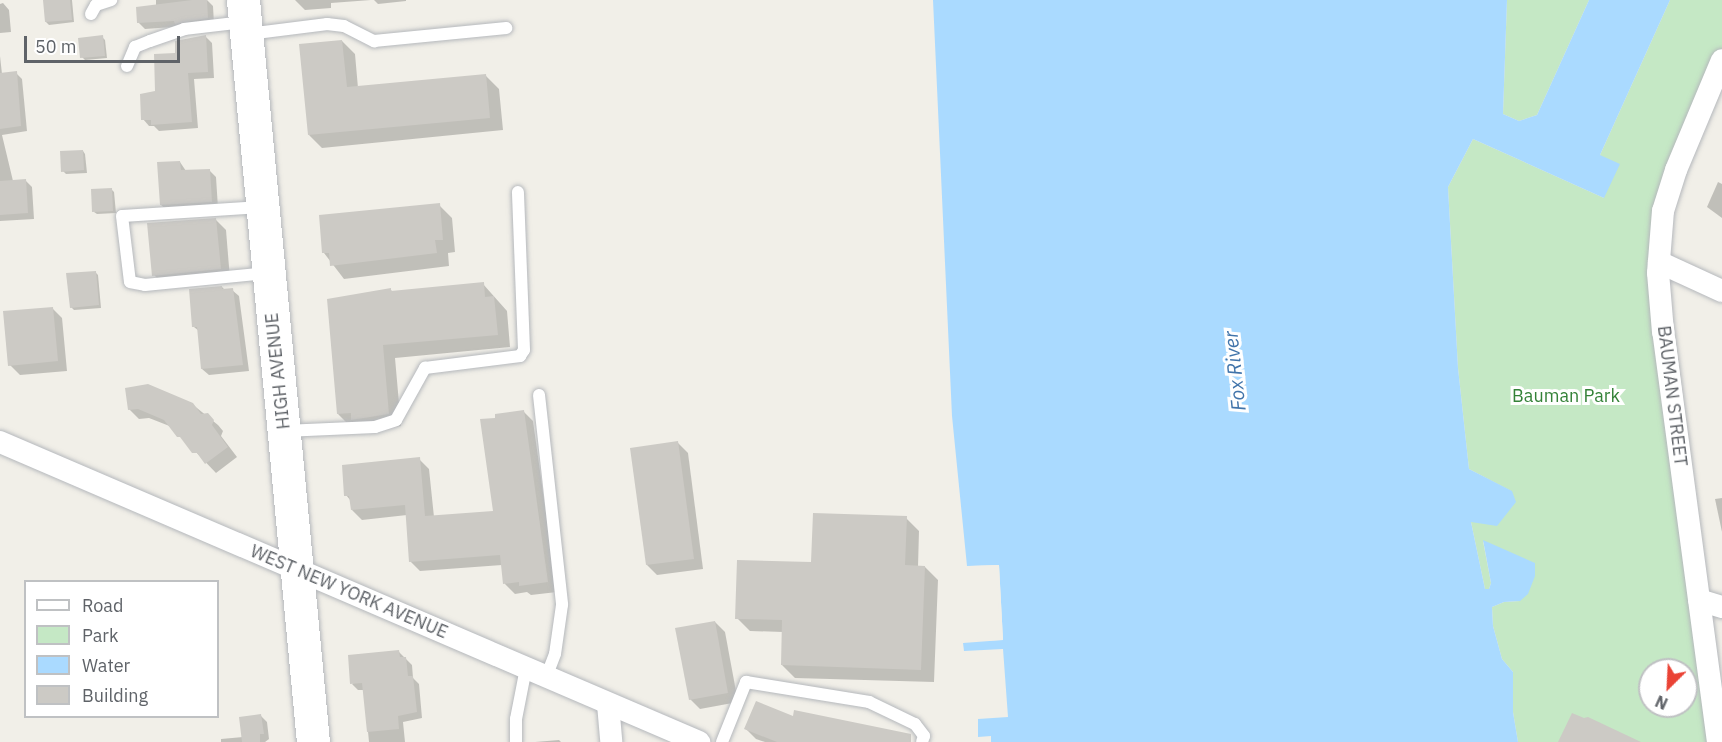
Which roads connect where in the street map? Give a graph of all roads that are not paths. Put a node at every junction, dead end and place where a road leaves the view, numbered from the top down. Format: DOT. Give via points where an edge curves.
graph roads {
  1 [pos="111,0"];
  2 [pos="92,14"];
  3 [pos="245,19"];
  4 [pos="506,28"];
  5 [pos="1722,60"];
  6 [pos="127,66"];
  7 [pos="518,192"];
  8 [pos="263,207"];
  9 [pos="1659,262"];
  10 [pos="269,273"];
  11 [pos="1722,291"];
  12 [pos="539,395"];
  13 [pos="284,431"];
  14 [pos="0,442"];
  15 [pos="298,570"];
  16 [pos="1700,600"];
  17 [pos="1722,607"];
  18 [pos="536,672"];
  19 [pos="608,704"];
  20 [pos="693,741"];
  21 [pos="313,742"];
  22 [pos="516,742"];
  23 [pos="611,742"];
  24 [pos="722,742"];
  25 [pos="922,742"];
  26 [pos="1718,742"];
  1 -- 2 [label="lane" via="96,5"];
  3 -- 4 [label="lane" via="344,26 374,41"];
  3 -- 6 [label="lane" via="184,29 150,41 135,47"];
  3 -- 8 [label="main road, HIGH AVENUE"];
  5 -- 9 [label="street, BAUMAN STREET" via="1663,211"];
  7 -- 13 [label="lane" via="524,350 520,356 425,368 396,420 375,427"];
  8 -- 10 [label="main road, HIGH AVENUE"];
  8 -- 10 [label="lane" via="122,216 130,282 145,285"];
  9 -- 11 [label="street"];
  9 -- 16 [label="street, BAUMAN STREET" via="1663,332"];
  10 -- 13 [label="main road, HIGH AVENUE"];
  12 -- 18 [label="lane" via="562,604 555,654"];
  13 -- 15 [label="main road, HIGH AVENUE"];
  14 -- 15 [label="street, WEST NEW YORK AVENUE"];
  15 -- 18 [label="street, WEST NEW YORK AVENUE"];
  15 -- 21 [label="main road, HIGH AVENUE"];
  16 -- 17 [label="street"];
  16 -- 26 [label="street, BAUMAN STREET"];
  18 -- 19 [label="street, WEST NEW YORK AVENUE"];
  18 -- 22 [label="lane" via="516,719"];
  19 -- 20 [label="street, WEST NEW YORK AVENUE"];
  19 -- 23 [label="street"];
  24 -- 25 [label="lane" via="746,682 869,702 915,724 924,736"];
}
